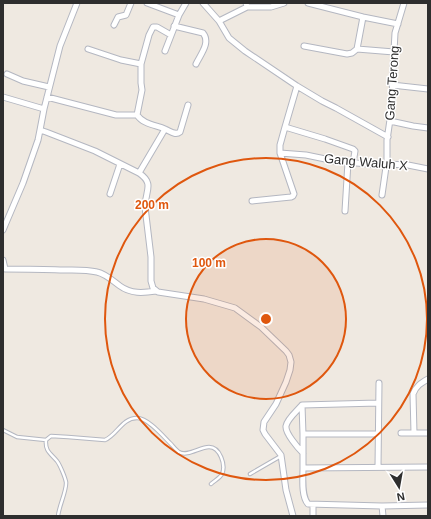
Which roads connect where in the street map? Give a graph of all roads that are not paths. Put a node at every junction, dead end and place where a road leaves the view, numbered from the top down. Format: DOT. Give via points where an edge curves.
graph roads {
  1 [pos="77,3"];
  2 [pos="131,3"];
  3 [pos="147,3"];
  4 [pos="186,3"];
  5 [pos="203,3"];
  6 [pos="284,3"];
  7 [pos="308,3"];
  8 [pos="404,3"];
  9 [pos="246,5"];
  10 [pos="179,15"];
  11 [pos="363,17"];
  12 [pos="219,21"];
  13 [pos="398,24"];
  14 [pos="114,25"];
  15 [pos="174,26"];
  16 [pos="171,34"];
  17 [pos="304,46"];
  18 [pos="88,49"];
  19 [pos="357,49"];
  20 [pos="165,51"];
  21 [pos="394,52"];
  22 [pos="141,64"];
  23 [pos="196,64"];
  24 [pos="7,74"];
  25 [pos="392,85"];
  26 [pos="297,86"];
  27 [pos="49,87"];
  28 [pos="428,89"];
  29 [pos="3,97"];
  30 [pos="47,97"];
  31 [pos="188,105"];
  32 [pos="44,109"];
  33 [pos="137,115"];
  34 [pos="390,121"];
  35 [pos="285,127"];
  36 [pos="428,128"];
  37 [pos="165,129"];
  38 [pos="40,130"];
  39 [pos="388,137"];
  40 [pos="280,153"];
  41 [pos="351,163"];
  42 [pos="120,164"];
  43 [pos="386,164"];
  44 [pos="428,169"];
  45 [pos="139,173"];
  46 [pos="110,194"];
  47 [pos="382,195"];
  48 [pos="252,201"];
  49 [pos="344,211"];
  50 [pos="3,230"];
  51 [pos="3,260"];
  52 [pos="156,291"];
  53 [pos="428,379"];
  54 [pos="379,383"];
  55 [pos="378,403"];
  56 [pos="302,405"];
  57 [pos="3,430"];
  58 [pos="400,433"];
  59 [pos="414,433"];
  60 [pos="428,433"];
  61 [pos="303,434"];
  62 [pos="378,434"];
  63 [pos="46,440"];
  64 [pos="303,453"];
  65 [pos="281,456"];
  66 [pos="378,467"];
  67 [pos="428,467"];
  68 [pos="303,468"];
  69 [pos="250,474"];
  70 [pos="211,484"];
  71 [pos="312,505"];
  72 [pos="428,505"];
  73 [pos="382,506"];
  74 [pos="58,516"];
  75 [pos="293,516"];
  76 [pos="313,516"];
  77 [pos="383,516"];
  1 -- 27 [label="street" via="60,46"];
  2 -- 14 [label="street" via="128,13 118,16"];
  3 -- 10 [label="street"];
  4 -- 10 [label="street"];
  5 -- 12 [label="street"];
  6 -- 9 [label="street" via="272,7"];
  7 -- 11 [label="street"];
  8 -- 13 [label="street, Gang Terong"];
  9 -- 12 [label="street"];
  10 -- 15 [label="street"];
  11 -- 13 [label="street"];
  11 -- 19 [label="street"];
  12 -- 26 [label="street" via="229,38"];
  13 -- 21 [label="street, Gang Terong"];
  15 -- 16 [label="street"];
  15 -- 23 [label="street" via="205,35 206,42"];
  16 -- 20 [label="street"];
  16 -- 22 [label="street" via="152,27"];
  17 -- 19 [label="street" via="346,54"];
  18 -- 22 [label="street"];
  19 -- 21 [label="street"];
  21 -- 25 [label="street, Gang Terong"];
  22 -- 33 [label="street" via="142,90"];
  24 -- 27 [label="street"];
  25 -- 28 [label="street"];
  25 -- 34 [label="street, Gang Terong"];
  26 -- 35 [label="street"];
  26 -- 39 [label="street"];
  27 -- 30 [label="street"];
  29 -- 32 [label="street"];
  30 -- 32 [label="street"];
  30 -- 33 [label="street" via="116,115"];
  31 -- 37 [label="street" via="180,132 176,134"];
  32 -- 38 [label="street"];
  33 -- 37 [label="street" via="145,122"];
  34 -- 36 [label="street"];
  34 -- 39 [label="street, Gang Terong"];
  35 -- 40 [label="street"];
  35 -- 41 [label="street" via="353,149 355,151"];
  37 -- 45 [label="street"];
  38 -- 42 [label="street" via="95,151"];
  38 -- 50 [label="street" via="23,183"];
  39 -- 43 [label="street, Gang Terong"];
  40 -- 41 [label="street, Gang Waluh X"];
  40 -- 48 [label="street" via="293,196"];
  41 -- 43 [label="street, Gang Waluh X"];
  41 -- 49 [label="street"];
  42 -- 45 [label="street"];
  42 -- 46 [label="street"];
  43 -- 44 [label="street, Gang Waluh X"];
  43 -- 47 [label="street, Gang Terong"];
  45 -- 52 [label="street" via="145,177 149,189 145,207 151,281"];
  51 -- 52 [label="street" via="5,269 97,272 130,291"];
  52 -- 65 [label="street" via="204,299 235,308 261,327 286,351 291,362 290,370 276,404 263,426 265,434"];
  53 -- 59 [label="street" via="417,386 414,394"];
  54 -- 55 [label="street"];
  55 -- 56 [label="street"];
  55 -- 62 [label="street"];
  56 -- 61 [label="street"];
  56 -- 64 [label="street" via="286,426"];
  57 -- 63 [label="lane" via="16,437"];
  58 -- 59 [label="street"];
  59 -- 60 [label="street"];
  61 -- 62 [label="street"];
  61 -- 64 [label="street"];
  62 -- 66 [label="street"];
  63 -- 70 [label="lane" via="51,436 104,440 110,438 123,423 138,418 150,424 182,454 209,447 215,448 224,466 222,474"];
  63 -- 74 [label="lane" via="47,451 58,462 66,482"];
  64 -- 68 [label="street"];
  65 -- 69 [label="lane"];
  65 -- 75 [label="street"];
  66 -- 67 [label="street"];
  66 -- 68 [label="street"];
  68 -- 71 [label="street" via="305,500"];
  71 -- 73 [label="street"];
  71 -- 76 [label="street"];
  72 -- 73 [label="street"];
  73 -- 77 [label="street"];
}
